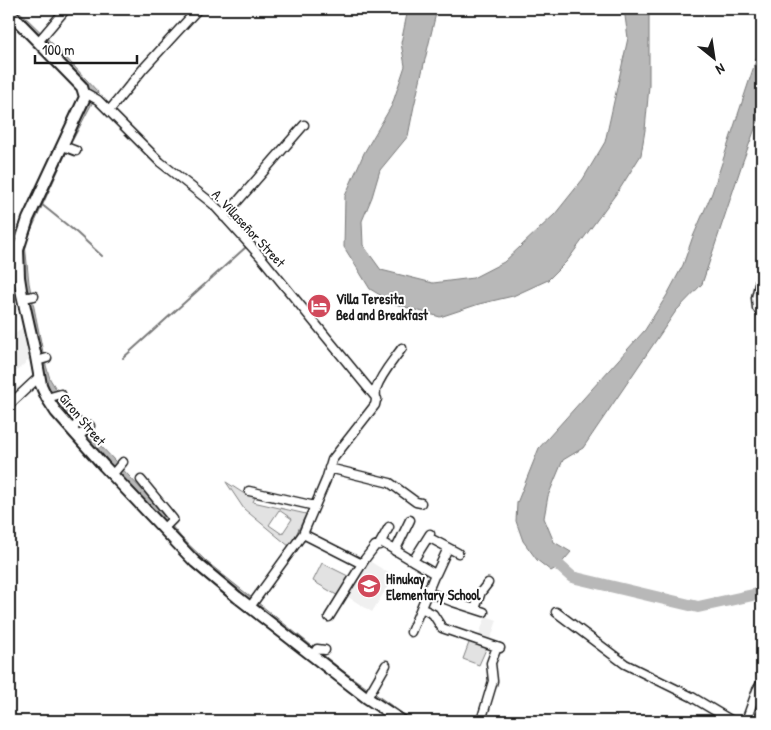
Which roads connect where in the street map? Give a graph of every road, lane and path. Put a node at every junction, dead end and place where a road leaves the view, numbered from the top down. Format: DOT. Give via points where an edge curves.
graph roads {
  1 [pos="66,9"];
  2 [pos="198,9"];
  3 [pos="9,12"];
  4 [pos="40,39"];
  5 [pos="87,94"];
  6 [pos="109,111"];
  7 [pos="304,126"];
  8 [pos="224,217"];
  9 [pos="18,252"];
  10 [pos="9,261"];
  11 [pos="762,271"];
  12 [pos="34,296"];
  13 [pos="24,298"];
  14 [pos="762,314"];
  15 [pos="402,348"];
  16 [pos="39,377"];
  17 [pos="61,394"];
  18 [pos="48,398"];
  19 [pos="376,399"];
  20 [pos="9,405"];
  21 [pos="329,468"];
  22 [pos="141,480"];
  23 [pos="249,491"];
  24 [pos="421,503"];
  25 [pos="315,506"];
  26 [pos="410,520"];
  27 [pos="166,526"];
  28 [pos="390,527"];
  29 [pos="303,534"];
  30 [pos="379,545"];
  31 [pos="448,548"];
  32 [pos="395,551"];
  33 [pos="458,553"];
  34 [pos="413,561"];
  35 [pos="362,564"];
  36 [pos="436,574"];
  37 [pos="488,583"];
  38 [pos="428,592"];
  39 [pos="252,604"];
  40 [pos="421,608"];
  41 [pos="475,609"];
  42 [pos="484,612"];
  43 [pos="556,612"];
  44 [pos="329,618"];
  45 [pos="412,632"];
  46 [pos="386,665"];
  47 [pos="762,682"];
  48 [pos="370,694"];
  49 [pos="402,721"];
  50 [pos="480,721"];
  51 [pos="732,721"];
  52 [pos="746,721"];
  1 -- 4 [label="street"];
  2 -- 6 [label="street"];
  3 -- 4 [label="street"];
  4 -- 5 [label="street"];
  5 -- 6 [label="street, A. Villaseñor Street"];
  5 -- 9 [label="street, Giron Street" via="69,148 26,224"];
  6 -- 8 [label="street, A. Villaseñor Street" via="160,162 213,204"];
  7 -- 8 [label="street"];
  8 -- 19 [label="street, A. Villaseñor Street" via="260,256"];
  9 -- 10 [label="street"];
  9 -- 13 [label="street, Giron Street"];
  11 -- 14 [label="street" via="756,298 757,308"];
  12 -- 13 [label="street"];
  13 -- 16 [label="street, Giron Street" via="41,360"];
  15 -- 19 [label="street" via="380,379 375,391"];
  16 -- 18 [label="street, Giron Street"];
  16 -- 20 [label="street"];
  17 -- 18 [label="street"];
  18 -- 27 [label="street, Giron Street" via="56,412 80,429"];
  19 -- 21 [label="street"];
  21 -- 24 [label="street" via="390,483"];
  21 -- 25 [label="street"];
  22 -- 27 [label="street" via="173,519"];
  23 -- 25 [label="street"];
  25 -- 29 [label="street"];
  26 -- 32 [label="street"];
  27 -- 39 [label="street, Giron Street" via="195,562"];
  28 -- 30 [label="street"];
  29 -- 35 [label="street"];
  29 -- 39 [label="street"];
  30 -- 32 [label="street" via="383,543"];
  30 -- 35 [label="street"];
  31 -- 33 [label="street"];
  31 -- 34 [label="street" via="429,535"];
  31 -- 36 [label="street"];
  32 -- 34 [label="street"];
  34 -- 38 [label="street" via="435,574"];
  35 -- 44 [label="street"];
  37 -- 41 [label="street"];
  38 -- 40 [label="street"];
  38 -- 41 [label="street"];
  39 -- 48 [label="street, Giron Street"];
  40 -- 45 [label="street"];
  40 -- 50 [label="street" via="433,614 442,628 498,648 491,663 493,681"];
  41 -- 42 [label="street"];
  43 -- 51 [label="street" via="624,664 692,697"];
  46 -- 48 [label="street"];
  47 -- 52 [label="street"];
  48 -- 49 [label="street, Giron Street"];
}
